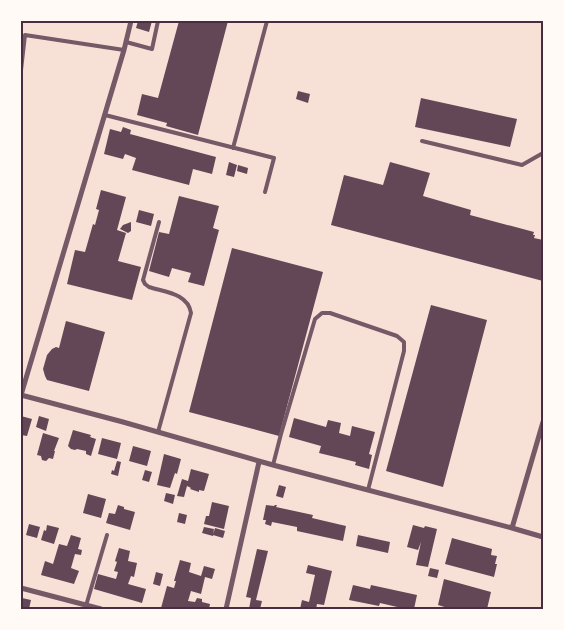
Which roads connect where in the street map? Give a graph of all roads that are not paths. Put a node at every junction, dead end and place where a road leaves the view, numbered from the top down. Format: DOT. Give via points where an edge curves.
graph roads {
  1 [pos="131,21"];
  2 [pos="158,21"];
  3 [pos="267,21"];
  4 [pos="126,42"];
  5 [pos="124,50"];
  6 [pos="21,70"];
  7 [pos="105,115"];
  8 [pos="422,141"];
  9 [pos="233,148"];
  10 [pos="543,153"];
  11 [pos="265,192"];
  12 [pos="159,222"];
  13 [pos="21,395"];
  14 [pos="543,422"];
  15 [pos="158,432"];
  16 [pos="259,462"];
  17 [pos="273,466"];
  18 [pos="368,490"];
  19 [pos="512,528"];
  20 [pos="107,535"];
  21 [pos="543,537"];
  22 [pos="21,588"];
  23 [pos="86,607"];
  24 [pos="101,609"];
  25 [pos="226,609"];
  1 -- 4 [label="street"];
  2 -- 4 [label="lane" via="152,49"];
  3 -- 9 [label="lane"];
  4 -- 5 [label="street"];
  5 -- 6 [label="lane" via="25,35"];
  5 -- 7 [label="street"];
  7 -- 9 [label="lane"];
  7 -- 13 [label="street"];
  8 -- 10 [label="lane" via="522,166"];
  9 -- 11 [label="lane" via="274,158"];
  12 -- 15 [label="lane" via="143,280 149,287 183,298 190,307 190,313"];
  13 -- 15 [label="street"];
  14 -- 19 [label="street"];
  15 -- 16 [label="street"];
  16 -- 17 [label="street"];
  16 -- 25 [label="street"];
  17 -- 18 [label="street"];
  17 -- 18 [label="lane" via="315,319 322,313 330,313 397,336 404,342"];
  18 -- 19 [label="street"];
  19 -- 21 [label="street"];
  20 -- 23 [label="lane"];
  22 -- 23 [label="street"];
  23 -- 24 [label="street"];
}
